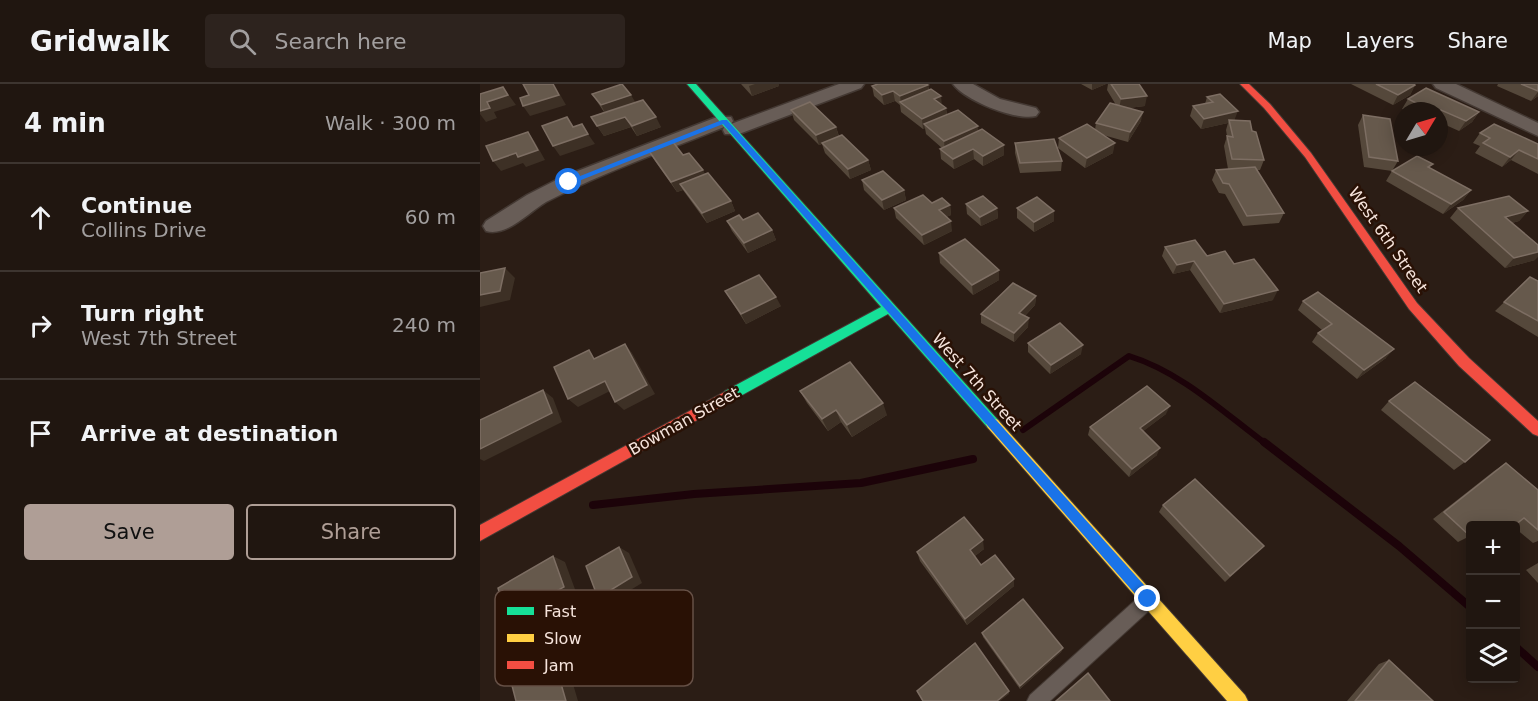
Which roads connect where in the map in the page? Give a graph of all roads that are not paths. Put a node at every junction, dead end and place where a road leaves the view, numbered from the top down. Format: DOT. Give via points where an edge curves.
graph roads {
  1 [pos="691,84"];
  2 [pos="855,84"];
  3 [pos="962,84"];
  4 [pos="1442,84"];
  5 [pos="1248,85"];
  6 [pos="1030,112"];
  7 [pos="728,126"];
  8 [pos="1538,130"];
  9 [pos="494,226"];
  10 [pos="889,308"];
  11 [pos="1538,430"];
  12 [pos="480,533"];
  13 [pos="1148,599"];
  14 [pos="1036,701"];
  15 [pos="1239,701"];
  1 -- 7 [label="street, West 7th Street"];
  2 -- 7 [label="street"];
  3 -- 6 [label="street" via="978,97"];
  4 -- 8 [label="street"];
  5 -- 11 [label="street, West 6th Street" via="1309,154 1399,289 1485,381"];
  7 -- 9 [label="street" via="569,182"];
  7 -- 10 [label="street, West 7th Street"];
  10 -- 12 [label="street, Bowman Street"];
  10 -- 13 [label="street, West 7th Street"];
  13 -- 14 [label="lane"];
  13 -- 15 [label="street, West 7th Street"];
}
